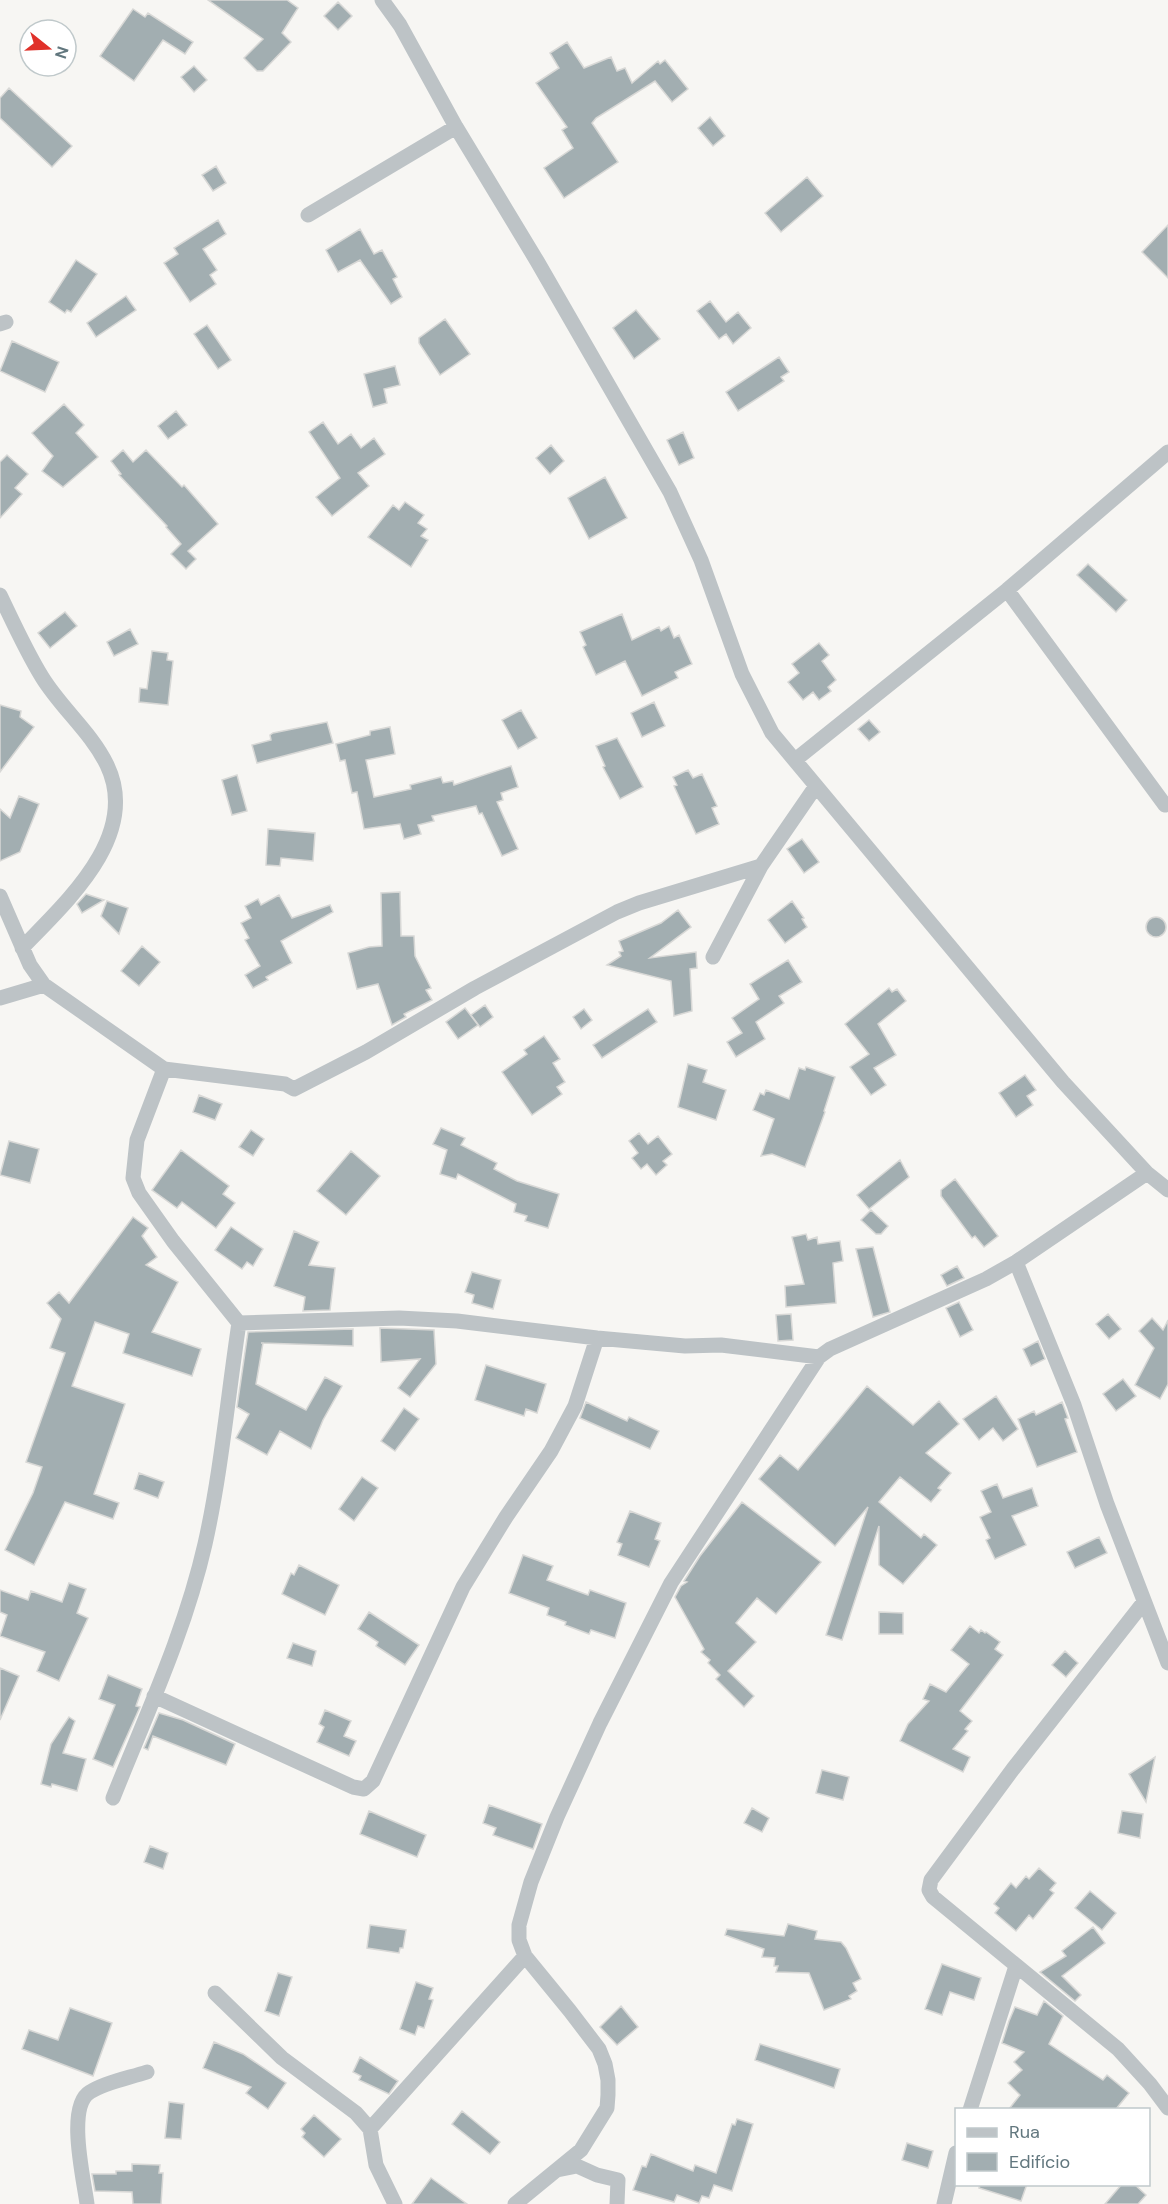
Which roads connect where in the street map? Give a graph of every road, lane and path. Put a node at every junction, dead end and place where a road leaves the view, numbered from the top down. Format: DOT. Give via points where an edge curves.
graph roads {
  1 [pos="382,0"];
  2 [pos="456,127"];
  3 [pos="308,215"];
  4 [pos="1168,452"];
  5 [pos="1007,590"];
  6 [pos="0,595"];
  7 [pos="795,760"];
  8 [pos="816,786"];
  9 [pos="1165,806"];
  10 [pos="761,866"];
  11 [pos="0,896"];
  12 [pos="22,948"];
  13 [pos="713,957"];
  14 [pos="44,985"];
  15 [pos="0,998"];
  16 [pos="164,1069"];
  17 [pos="1147,1173"];
  18 [pos="1168,1190"];
  19 [pos="1016,1262"];
  20 [pos="239,1323"];
  21 [pos="597,1338"];
  22 [pos="819,1357"];
  23 [pos="1144,1602"];
  24 [pos="1168,1663"];
  25 [pos="154,1696"];
  26 [pos="113,1798"];
  27 [pos="525,1956"];
  28 [pos="1016,1966"];
  29 [pos="215,1993"];
  30 [pos="147,2072"];
  31 [pos="970,2108"];
  32 [pos="1168,2108"];
  33 [pos="370,2129"];
  34 [pos="955,2161"];
  35 [pos="554,2170"];
  36 [pos="87,2204"];
  37 [pos="395,2204"];
  38 [pos="515,2204"];
  39 [pos="616,2204"];
  40 [pos="944,2204"];
  1 -- 2 [label="street"];
  2 -- 3 [label="street"];
  2 -- 7 [label="street" via="670,492 701,560 742,674 772,733"];
  4 -- 5 [label="street"];
  5 -- 7 [label="street"];
  5 -- 9 [label="street"];
  6 -- 12 [label="street" via="42,677 94,745 115,788 111,833 98,859 76,892"];
  7 -- 8 [label="street"];
  8 -- 10 [label="street"];
  8 -- 17 [label="street" via="1062,1082"];
  10 -- 13 [label="street"];
  10 -- 16 [label="street" via="617,912 294,1089 285,1084"];
  11 -- 12 [label="street"];
  12 -- 14 [label="street"];
  14 -- 15 [label="street"];
  14 -- 16 [label="street"];
  16 -- 20 [label="street" via="137,1140 133,1178 173,1241"];
  17 -- 18 [label="street"];
  17 -- 19 [label="street"];
  19 -- 22 [label="street"];
  19 -- 23 [label="street" via="1070,1394"];
  20 -- 21 [label="street" via="399,1318"];
  20 -- 25 [label="street" via="205,1546 182,1623"];
  21 -- 22 [label="street" via="685,1346 721,1345"];
  21 -- 25 [label="street" via="565,1424 463,1587 368,1786 353,1788"];
  22 -- 27 [label="street" via="671,1583 636,1649 557,1817 531,1882 519,1925"];
  23 -- 24 [label="street"];
  23 -- 28 [label="street" via="931,1880 929,1890 933,1898"];
  25 -- 26 [label="street"];
  27 -- 33 [label="street"];
  27 -- 35 [label="street" via="599,2049 608,2080 606,2108 599,2123 581,2150"];
  28 -- 31 [label="street"];
  28 -- 32 [label="street" via="1118,2049"];
  29 -- 33 [label="street" via="282,2058 356,2113"];
  30 -- 36 [label="street" via="88,2093 80,2104 78,2140"];
  33 -- 37 [label="street" via="376,2165"];
  34 -- 40 [label="street"];
  35 -- 38 [label="street"];
  35 -- 39 [label="street" via="577,2166 618,2181"];
}
